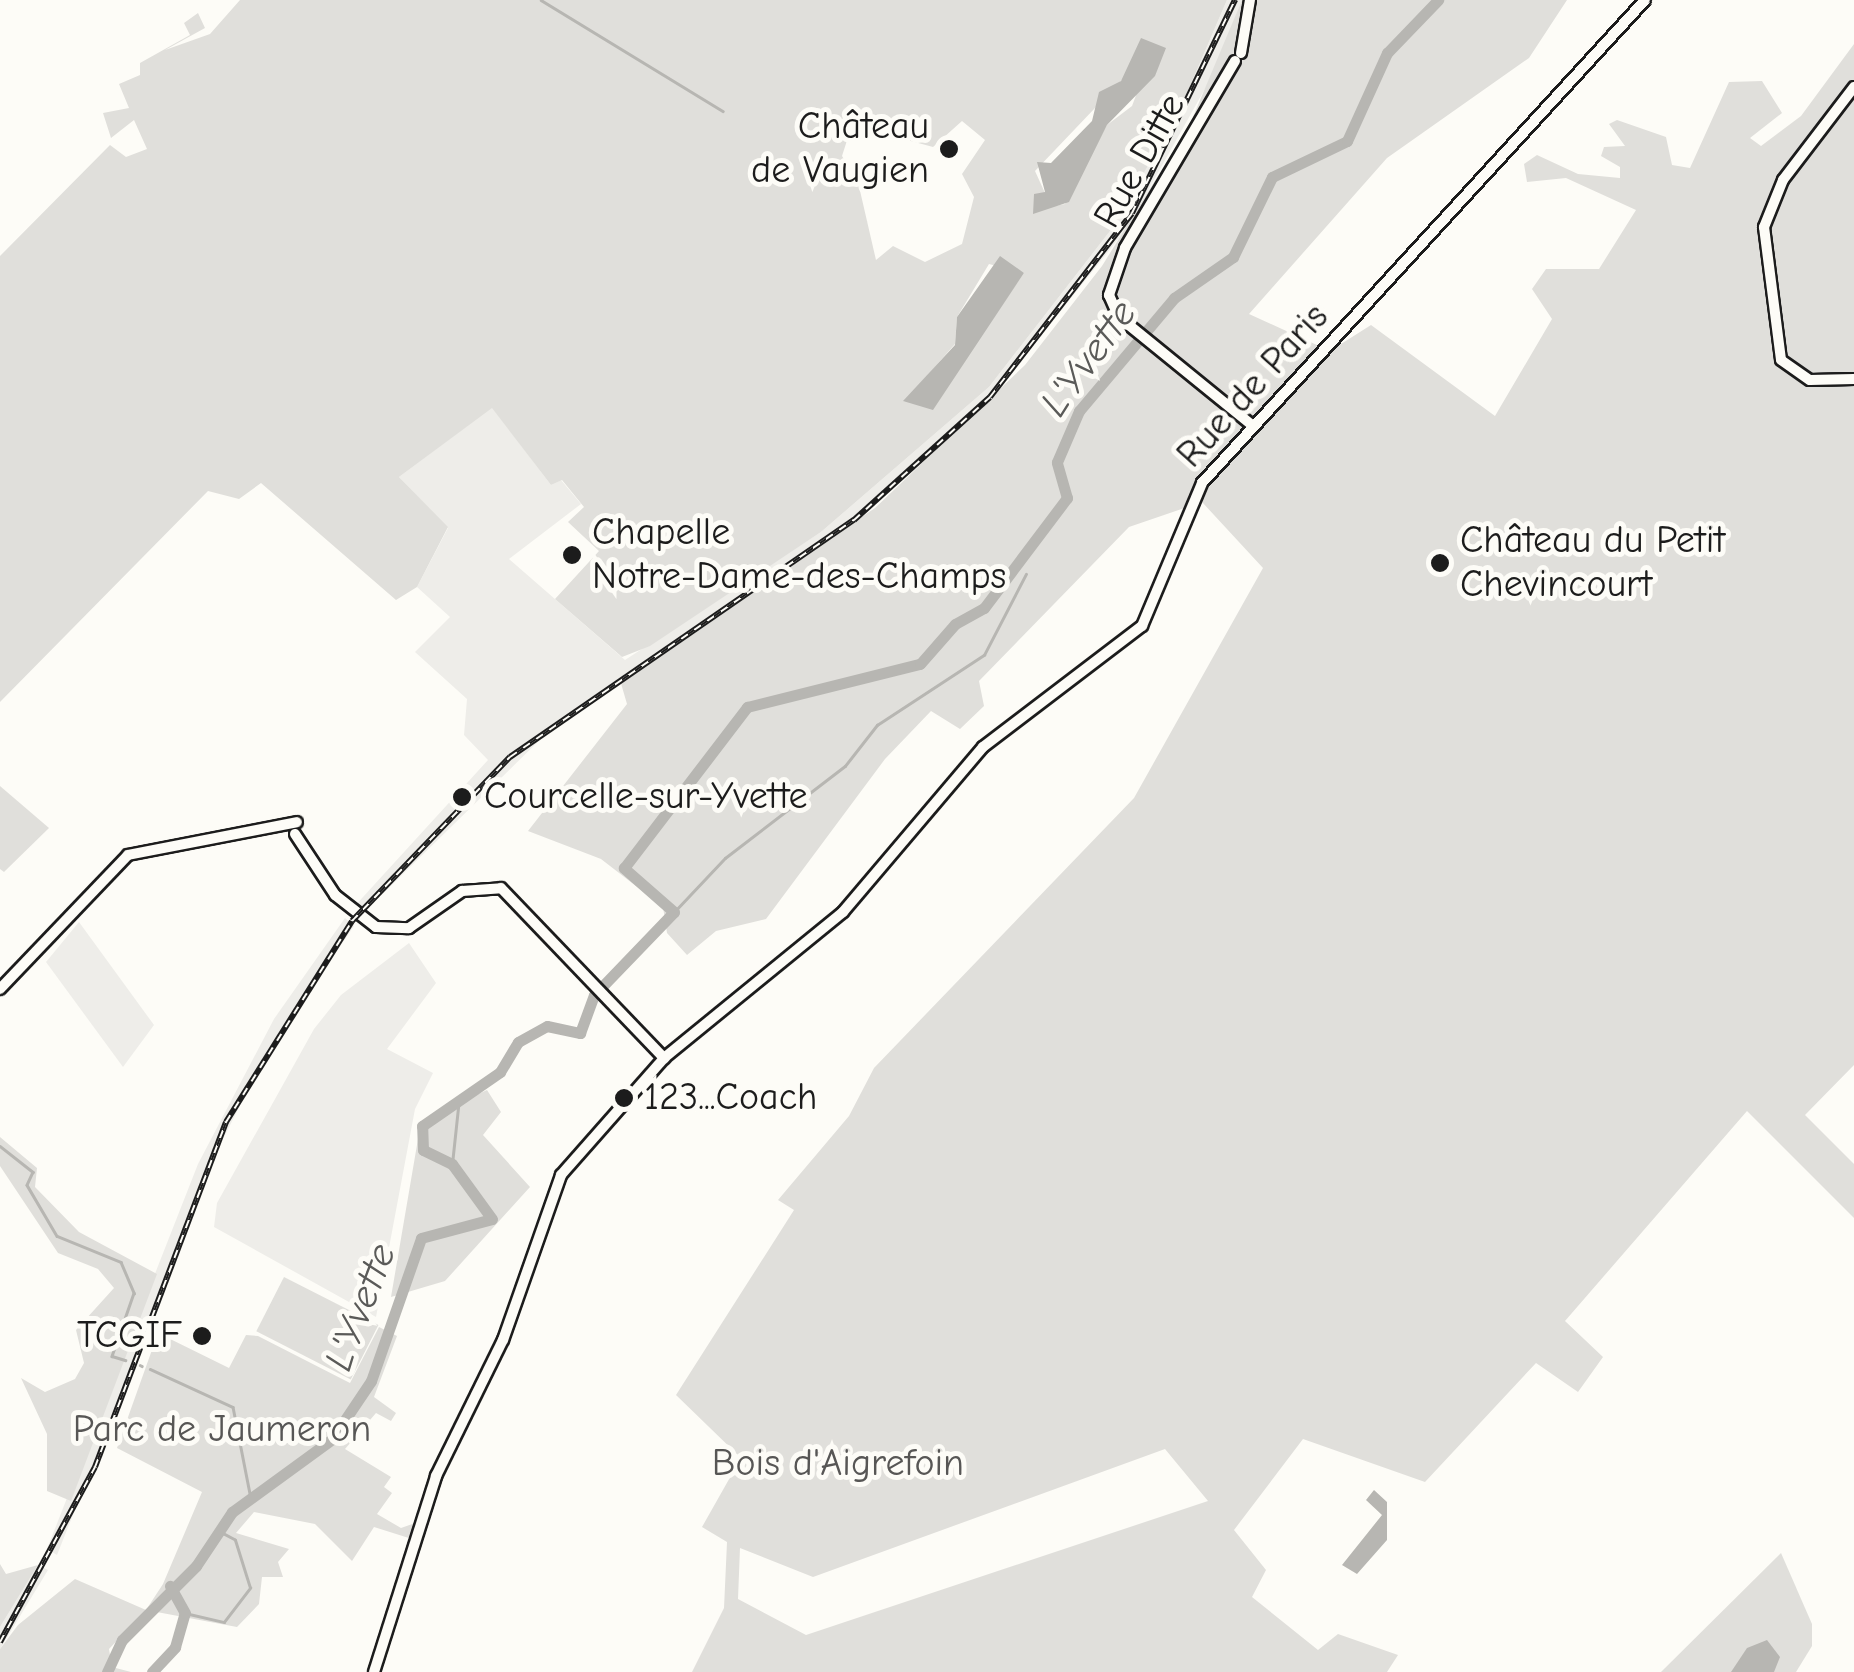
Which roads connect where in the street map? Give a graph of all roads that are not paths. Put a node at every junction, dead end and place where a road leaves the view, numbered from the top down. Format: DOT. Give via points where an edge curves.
graph roads {
  1 [pos="1250,0"];
  2 [pos="1645,0"];
  3 [pos="1854,87"];
  4 [pos="1854,378"];
  5 [pos="1253,426"];
  6 [pos="0,988"];
  7 [pos="664,1058"];
  8 [pos="374,1672"];
  1 -- 5 [label="main road, Rue Ditte" via="1238,57 1125,248 1109,295 1150,344"];
  2 -- 5 [label="main road, Rue de Paris"];
  3 -- 4 [label="main road" via="1782,180 1764,227 1781,360 1810,380"];
  5 -- 7 [label="main road, Rue de Paris" via="1202,483 1142,626 983,747 843,912"];
  6 -- 7 [label="main road" via="128,855 291,830 335,896 371,925 409,928 462,891 489,884"];
  7 -- 8 [label="main road, Rue de Paris" via="543,1209 507,1331 435,1478"];
}
